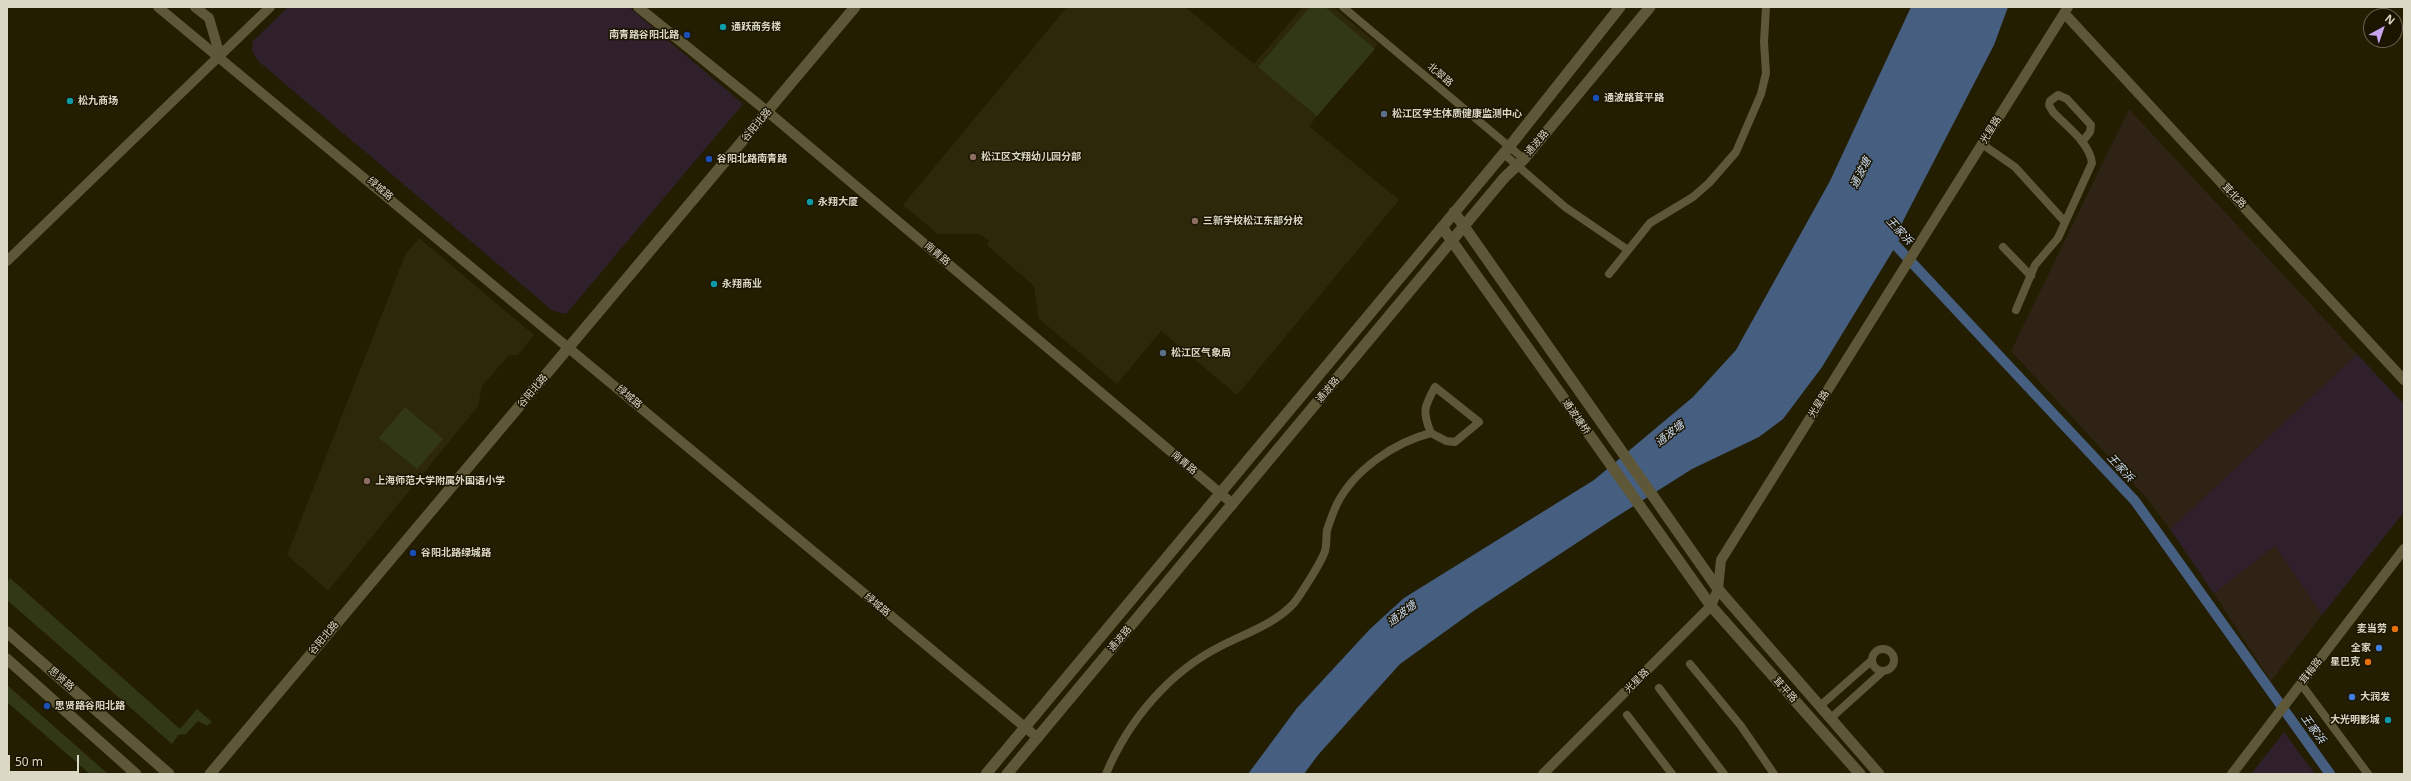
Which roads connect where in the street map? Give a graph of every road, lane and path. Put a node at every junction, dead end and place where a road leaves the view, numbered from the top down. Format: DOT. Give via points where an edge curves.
graph roads {
  1 [pos="158,7"];
  2 [pos="196,7"];
  3 [pos="270,7"];
  4 [pos="638,7"];
  5 [pos="855,7"];
  6 [pos="1343,7"];
  7 [pos="1620,7"];
  8 [pos="1650,7"];
  9 [pos="1766,7"];
  10 [pos="2066,10"];
  11 [pos="220,56"];
  12 [pos="768,112"];
  13 [pos="2082,142"];
  14 [pos="1982,144"];
  15 [pos="1506,150"];
  16 [pos="1521,162"];
  17 [pos="1454,212"];
  18 [pos="2065,222"];
  19 [pos="1464,226"];
  20 [pos="1442,227"];
  21 [pos="1452,240"];
  22 [pos="2003,246"];
  23 [pos="1628,250"];
  24 [pos="7,261"];
  25 [pos="1609,274"];
  26 [pos="2031,276"];
  27 [pos="2016,310"];
  28 [pos="570,347"];
  29 [pos="2404,380"];
  30 [pos="1431,433"];
  31 [pos="1221,494"];
  32 [pos="1233,504"];
  33 [pos="2404,549"];
  34 [pos="1718,589"];
  35 [pos="1710,606"];
  36 [pos="7,632"];
  37 [pos="7,659"];
  38 [pos="1871,661"];
  39 [pos="1690,664"];
  40 [pos="1882,672"];
  41 [pos="2301,684"];
  42 [pos="1659,688"];
  43 [pos="1820,706"];
  44 [pos="1627,715"];
  45 [pos="1831,718"];
  46 [pos="1026,728"];
  47 [pos="1038,738"];
  48 [pos="136,774"];
  49 [pos="169,774"];
  50 [pos="210,774"];
  51 [pos="986,774"];
  52 [pos="1007,774"];
  53 [pos="1106,774"];
  54 [pos="1543,774"];
  55 [pos="1672,774"];
  56 [pos="1724,774"];
  57 [pos="1774,774"];
  58 [pos="1860,774"];
  59 [pos="1879,774"];
  60 [pos="2232,774"];
  61 [pos="2368,774"];
  1 -- 11 [label="street, 绿城路"];
  2 -- 11 [label="street" via="209,18"];
  3 -- 11 [label="street"];
  4 -- 12 [label="street, 南青路"];
  5 -- 12 [label="main road, 谷阳北路"];
  6 -- 15 [label="street, 北翠路"];
  7 -- 15 [label="main road, 通波路"];
  8 -- 16 [label="main road, 通波路"];
  9 -- 23 [label="street" via="1766,73 1761,94 1736,152 1710,183 1650,223"];
  10 -- 14 [label="street, 光星路"];
  10 -- 29 [label="street, 茸北路"];
  11 -- 24 [label="street"];
  11 -- 28 [label="street, 绿城路"];
  12 -- 28 [label="main road, 谷阳北路"];
  12 -- 31 [label="street, 南青路"];
  13 -- 13 [label="street" via="2090,132 2091,124 2067,99 2055,96 2050,101 2050,109"];
  13 -- 18 [label="street" via="2091,155 2092,163"];
  14 -- 18 [label="street" via="2015,167"];
  14 -- 34 [label="street, 光星路" via="1721,560"];
  15 -- 16 [label="street, 北翠路"];
  15 -- 17 [label="main road, 通波路"];
  16 -- 19 [label="main road, 通波路" via="1504,178"];
  16 -- 23 [label="street, 北翠路" via="1565,207"];
  17 -- 19 [label="main road"];
  17 -- 20 [label="main road, 通波路"];
  18 -- 26 [label="street" via="2058,238 2035,265"];
  19 -- 21 [label="main road, 通波路"];
  19 -- 34 [label="main road"];
  20 -- 21 [label="main road, 通波塘桥"];
  20 -- 31 [label="main road, 通波路"];
  21 -- 32 [label="main road, 通波路"];
  21 -- 35 [label="main road, 通波塘桥"];
  22 -- 26 [label="street"];
  23 -- 25 [label="street"];
  26 -- 27 [label="street"];
  28 -- 46 [label="street, 绿城路"];
  28 -- 50 [label="main road, 谷阳北路"];
  30 -- 30 [label="street" via="1424,417 1425,407 1435,387 1479,422 1455,442 1446,442"];
  30 -- 53 [label="street" via="1412,438 1369,464 1337,504 1327,530 1324,552 1294,602 1266,624 1203,656 1168,685 1130,726"];
  31 -- 32 [label="street, 南青路"];
  31 -- 46 [label="main road, 通波路"];
  32 -- 47 [label="main road, 通波路"];
  33 -- 41 [label="street, 茸梅路"];
  34 -- 35 [label="street, 光星路"];
  34 -- 43 [label="main road"];
  35 -- 54 [label="street, 光星路"];
  35 -- 58 [label="main road, 茸平路"];
  36 -- 49 [label="main road, 思贤路"];
  37 -- 48 [label="main road, 思贤路"];
  38 -- 40 [label="street" via="1876,670"];
  38 -- 40 [label="street" via="1876,651 1884,649 1891,652 1894,663 1890,670"];
  38 -- 43 [label="street"];
  39 -- 57 [label="street" via="1741,726"];
  40 -- 45 [label="street"];
  41 -- 60 [label="street, 茸梅路"];
  41 -- 61 [label="street"];
  42 -- 56 [label="street"];
  43 -- 45 [label="main road"];
  44 -- 55 [label="street"];
  45 -- 59 [label="main road"];
  46 -- 47 [label="street, 绿城路"];
  46 -- 51 [label="main road, 通波路"];
  47 -- 52 [label="main road, 通波路"];
}
